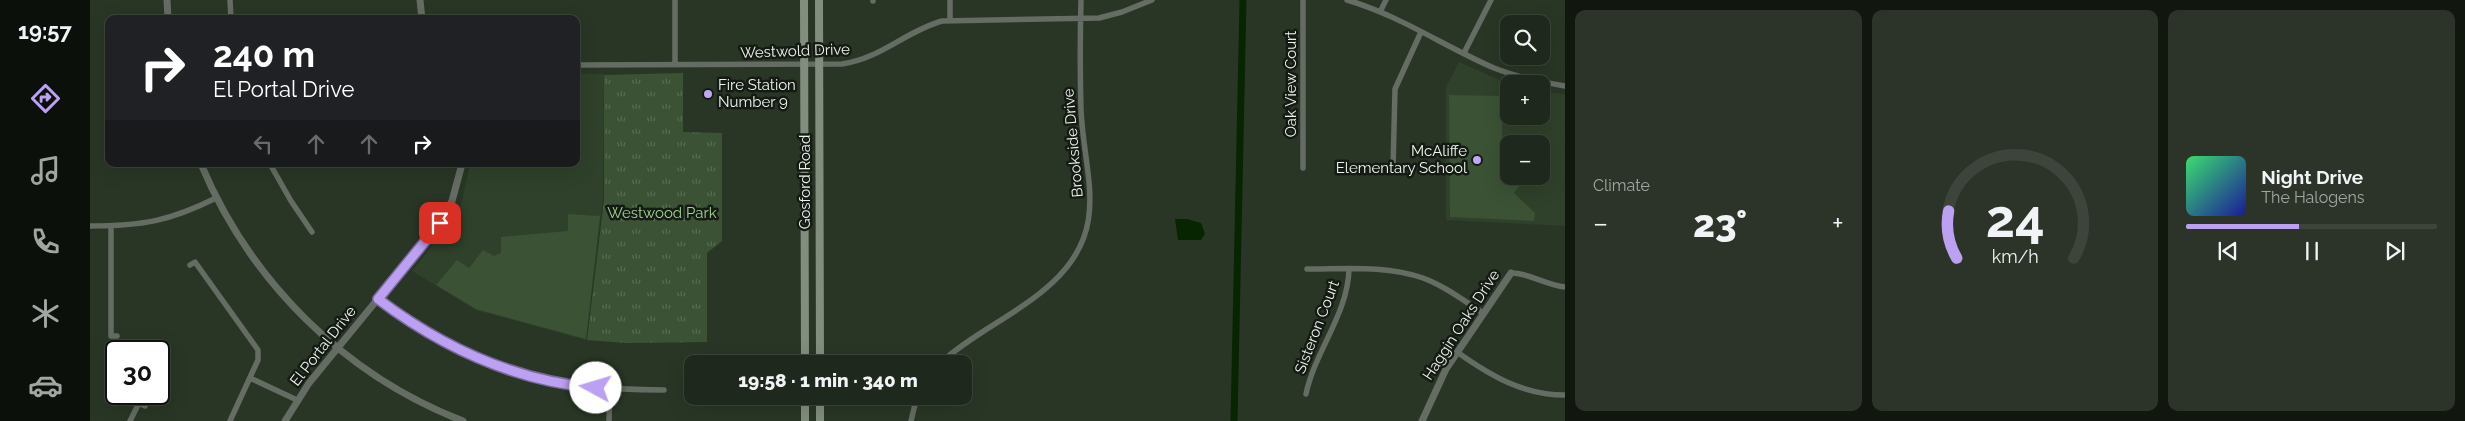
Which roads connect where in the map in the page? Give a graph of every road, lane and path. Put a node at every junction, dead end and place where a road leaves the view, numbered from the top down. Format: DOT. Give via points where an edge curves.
graph roads {
  1 [pos="167,0"];
  2 [pos="230,0"];
  3 [pos="420,0"];
  4 [pos="675,0"];
  5 [pos="804,0"];
  6 [pos="819,0"];
  7 [pos="950,0"];
  8 [pos="1081,0"];
  9 [pos="1152,0"];
  10 [pos="1303,0"];
  11 [pos="1347,0"];
  12 [pos="1386,0"];
  13 [pos="1491,0"];
  14 [pos="1380,12"];
  15 [pos="168,15"];
  16 [pos="231,15"];
  17 [pos="422,15"];
  18 [pos="1081,18"];
  19 [pos="950,19"];
  20 [pos="1421,32"];
  21 [pos="1464,53"];
  22 [pos="580,65"];
  23 [pos="675,65"];
  24 [pos="804,65"];
  25 [pos="819,65"];
  26 [pos="1565,86"];
  27 [pos="202,167"];
  28 [pos="272,167"];
  29 [pos="461,167"];
  30 [pos="1303,168"];
  31 [pos="1393,168"];
  32 [pos="216,198"];
  33 [pos="90,226"];
  34 [pos="111,226"];
  35 [pos="312,232"];
  36 [pos="190,265"];
  37 [pos="1307,268"];
  38 [pos="1350,269"];
  39 [pos="1511,273"];
  40 [pos="1565,286"];
  41 [pos="378,299"];
  42 [pos="1483,313"];
  43 [pos="117,336"];
  44 [pos="338,348"];
  45 [pos="1457,352"];
  46 [pos="804,355"];
  47 [pos="820,355"];
  48 [pos="951,355"];
  49 [pos="250,378"];
  50 [pos="610,389"];
  51 [pos="664,390"];
  52 [pos="1306,394"];
  53 [pos="1565,395"];
  54 [pos="297,400"];
  55 [pos="805,405"];
  56 [pos="820,405"];
  57 [pos="914,405"];
  58 [pos="145,406"];
  59 [pos="130,421"];
  60 [pos="230,421"];
  61 [pos="285,421"];
  62 [pos="463,421"];
  63 [pos="608,421"];
  64 [pos="805,421"];
  65 [pos="820,421"];
  66 [pos="911,421"];
  67 [pos="1422,421"];
  1 -- 15 [label="street"];
  2 -- 16 [label="street"];
  3 -- 17 [label="street"];
  4 -- 23 [label="street"];
  5 -- 24 [label="main road, Gosford Road"];
  6 -- 25 [label="main road, Gosford Road"];
  7 -- 19 [label="street"];
  8 -- 18 [label="street, Brookside Drive"];
  9 -- 18 [label="street, Westwold Drive" via="1111,16"];
  10 -- 30 [label="street, Oak View Court"];
  11 -- 14 [label="street"];
  12 -- 14 [label="street"];
  13 -- 21 [label="street"];
  14 -- 20 [label="street"];
  18 -- 19 [label="street, Westwold Drive"];
  18 -- 48 [label="street, Brookside Drive" via="1081,110 1091,193 1084,236 1054,281"];
  19 -- 25 [label="street, Westwold Drive" via="918,29 867,59"];
  20 -- 21 [label="street"];
  20 -- 31 [label="street" via="1395,90"];
  21 -- 26 [label="street" via="1513,75"];
  22 -- 23 [label="street, Westwold Drive"];
  23 -- 24 [label="street, Westwold Drive"];
  24 -- 25 [label="street, Westwold Drive"];
  24 -- 46 [label="main road, Gosford Road"];
  25 -- 47 [label="main road, Gosford Road"];
  27 -- 32 [label="street"];
  28 -- 35 [label="street"];
  29 -- 41 [label="street, El Portal Drive" via="447,212"];
  32 -- 34 [label="street" via="163,220"];
  32 -- 44 [label="street" via="244,245 273,284"];
  33 -- 34 [label="street"];
  34 -- 43 [label="street" via="111,336"];
  36 -- 49 [label="street" via="195,262 256,345 259,355"];
  37 -- 38 [label="street"];
  38 -- 42 [label="street" via="1393,270 1424,278"];
  38 -- 52 [label="street, Sisteron Court" via="1344,298"];
  39 -- 40 [label="street" via="1520,272 1539,281"];
  39 -- 42 [label="street, Haggin Oaks Drive"];
  41 -- 44 [label="street, El Portal Drive"];
  41 -- 50 [label="street" via="436,339 494,365 562,384"];
  42 -- 45 [label="street, Haggin Oaks Drive"];
  44 -- 54 [label="street, El Portal Drive"];
  44 -- 62 [label="street" via="402,392"];
  45 -- 53 [label="street" via="1483,371 1511,385"];
  45 -- 67 [label="street, Haggin Oaks Drive" via="1436,387"];
  49 -- 54 [label="street"];
  49 -- 60 [label="street"];
  50 -- 51 [label="street"];
  50 -- 63 [label="street"];
  54 -- 61 [label="street, El Portal Drive"];
  55 -- 64 [label="main road"];
  56 -- 65 [label="main road"];
  57 -- 66 [label="street"];
  58 -- 59 [label="street" via="139,403"];
}
